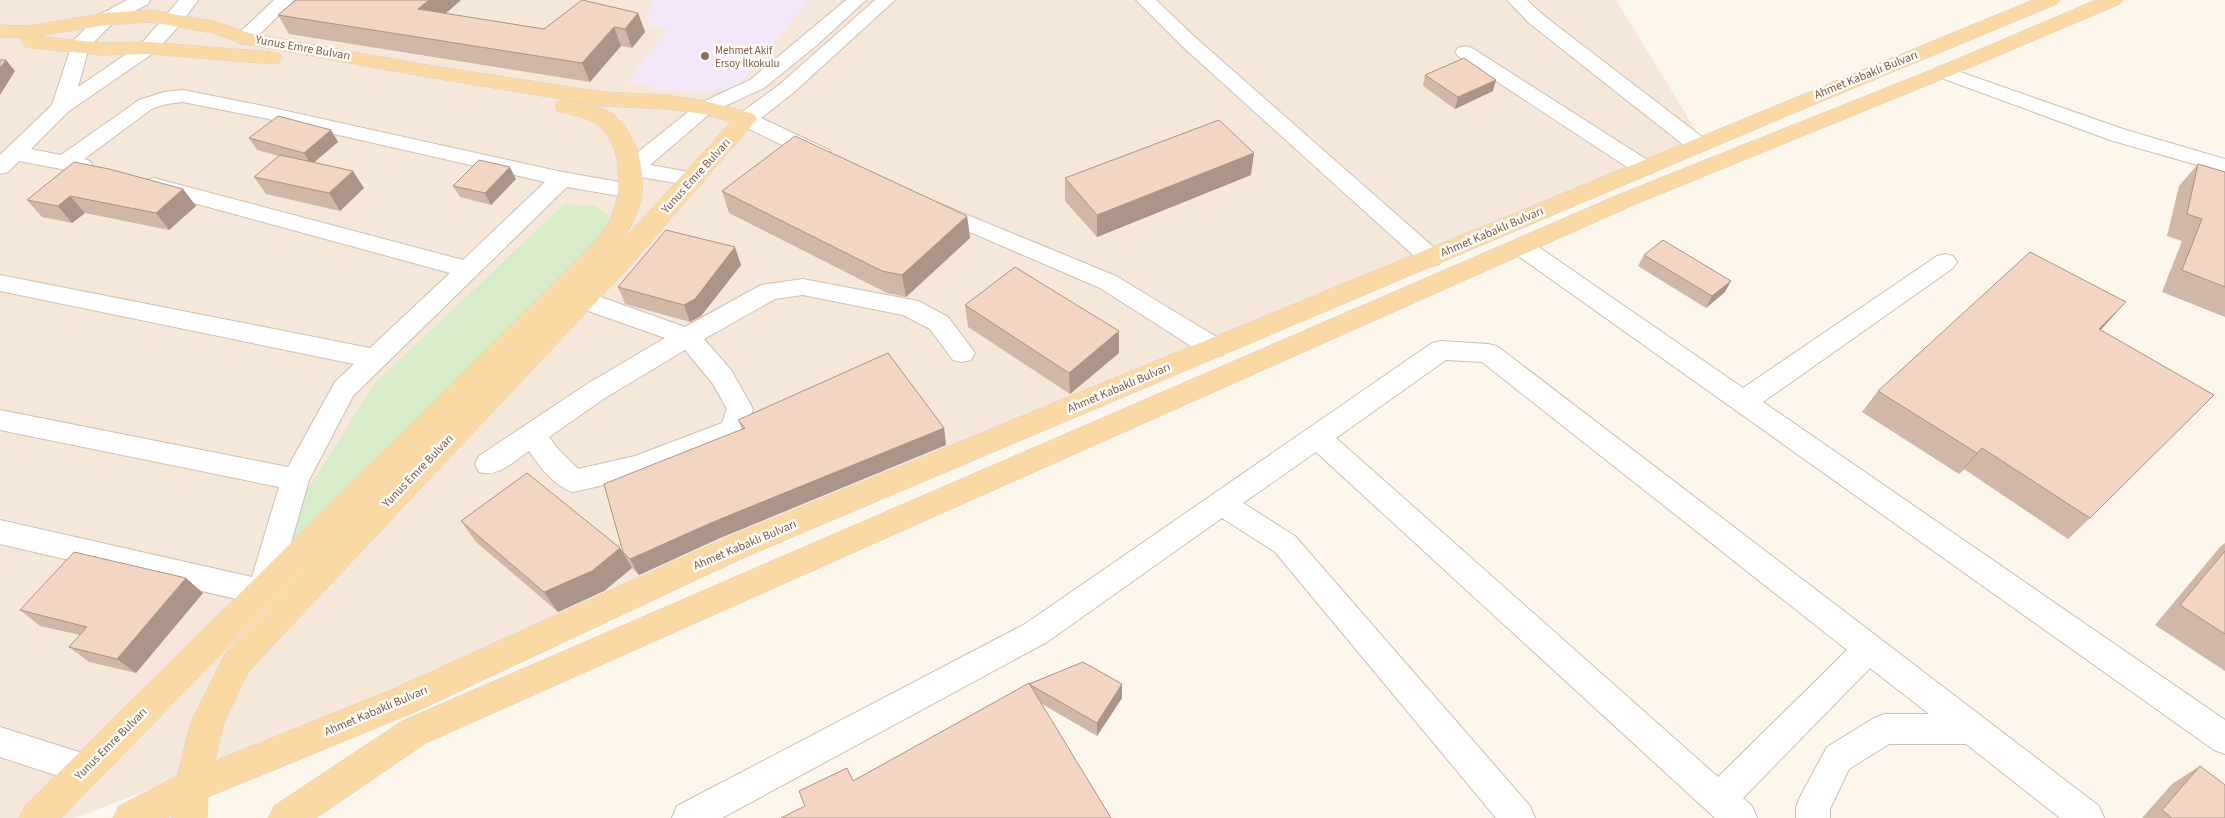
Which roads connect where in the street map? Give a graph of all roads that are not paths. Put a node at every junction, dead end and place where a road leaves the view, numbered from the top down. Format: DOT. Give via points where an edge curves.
graph roads {
  1 [pos="141,0"];
  2 [pos="189,0"];
  3 [pos="285,0"];
  4 [pos="857,0"];
  5 [pos="886,0"];
  6 [pos="1145,0"];
  7 [pos="1516,0"];
  8 [pos="2050,0"];
  9 [pos="2113,0"];
  10 [pos="106,19"];
  11 [pos="172,22"];
  12 [pos="0,31"];
  13 [pos="245,38"];
  14 [pos="0,40"];
  15 [pos="80,45"];
  16 [pos="148,48"];
  17 [pos="1465,52"];
  18 [pos="1943,72"];
  19 [pos="62,108"];
  20 [pos="705,108"];
  21 [pos="746,119"];
  22 [pos="1698,145"];
  23 [pos="7,160"];
  24 [pos="66,162"];
  25 [pos="836,162"];
  26 [pos="2225,166"];
  27 [pos="1644,168"];
  28 [pos="104,172"];
  29 [pos="562,179"];
  30 [pos="133,180"];
  31 [pos="631,180"];
  32 [pos="693,180"];
  33 [pos="912,199"];
  34 [pos="1522,247"];
  35 [pos="1431,258"];
  36 [pos="1945,262"];
  37 [pos="469,270"];
  38 [pos="0,282"];
  39 [pos="582,300"];
  40 [pos="688,337"];
  41 [pos="1214,348"];
  42 [pos="962,353"];
  43 [pos="376,359"];
  44 [pos="1743,402"];
  45 [pos="0,420"];
  46 [pos="532,434"];
  47 [pos="1317,436"];
  48 [pos="489,464"];
  49 [pos="296,479"];
  50 [pos="1221,503"];
  51 [pos="0,532"];
  52 [pos="262,592"];
  53 [pos="1869,648"];
  54 [pos="1972,729"];
  55 [pos="2225,739"];
  56 [pos="0,742"];
  57 [pos="86,769"];
  58 [pos="191,803"];
  59 [pos="1729,809"];
  60 [pos="288,817"];
  61 [pos="37,818"];
  62 [pos="131,818"];
  63 [pos="689,818"];
  64 [pos="1518,818"];
  65 [pos="1813,818"];
  66 [pos="2087,818"];
  1 -- 10 [label="street"];
  2 -- 11 [label="street"];
  3 -- 13 [label="street"];
  4 -- 20 [label="street" via="757,84"];
  5 -- 21 [label="street" via="786,89"];
  6 -- 35 [label="street"];
  7 -- 22 [label="street" via="1536,20"];
  8 -- 22 [label="main road, Ahmet Kabaklı Bulvarı"];
  9 -- 18 [label="main road, Ahmet Kabaklı Bulvarı"];
  10 -- 11 [label="main road, Yunus Emre Bulvarı" via="151,16"];
  10 -- 12 [label="main road, Yunus Emre Bulvarı" via="27,32"];
  10 -- 15 [label="street"];
  11 -- 13 [label="main road, Yunus Emre Bulvarı" via="217,28"];
  11 -- 16 [label="street"];
  13 -- 20 [label="main road, Yunus Emre Bulvarı" via="603,99 666,102"];
  14 -- 15 [label="main road, Yunus Emre Bulvarı"];
  15 -- 16 [label="main road, Yunus Emre Bulvarı" via="102,49"];
  15 -- 19 [label="street"];
  16 -- 19 [label="street"];
  16 -- 31 [label="main road, Yunus Emre Bulvarı" via="264,57 519,97 597,114 616,132 627,156"];
  17 -- 27 [label="street"];
  18 -- 26 [label="street" via="2118,135"];
  18 -- 34 [label="main road, Ahmet Kabaklı Bulvarı" via="1643,193"];
  19 -- 23 [label="street"];
  20 -- 21 [label="main road, Yunus Emre Bulvarı"];
  20 -- 31 [label="street"];
  21 -- 25 [label="street"];
  21 -- 32 [label="main road, Yunus Emre Bulvarı"];
  22 -- 27 [label="main road, Ahmet Kabaklı Bulvarı"];
  23 -- 24 [label="street"];
  24 -- 28 [label="street"];
  24 -- 29 [label="street" via="146,104 183,96"];
  27 -- 35 [label="main road, Ahmet Kabaklı Bulvarı"];
  29 -- 31 [label="street"];
  29 -- 37 [label="street"];
  30 -- 37 [label="street"];
  31 -- 32 [label="street"];
  31 -- 52 [label="main road, Yunus Emre Bulvarı" via="625,215 609,239"];
  32 -- 39 [label="main road, Yunus Emre Bulvarı"];
  33 -- 41 [label="street" via="1108,282"];
  34 -- 44 [label="street"];
  34 -- 60 [label="main road, Ahmet Kabaklı Bulvarı" via="414,732"];
  35 -- 41 [label="main road, Ahmet Kabaklı Bulvarı"];
  36 -- 44 [label="street"];
  37 -- 43 [label="street"];
  38 -- 43 [label="street"];
  39 -- 40 [label="street"];
  39 -- 58 [label="main road, Yunus Emre Bulvarı" via="237,662 208,722"];
  40 -- 42 [label="street" via="770,291 803,287 909,307 939,323"];
  40 -- 46 [label="street" via="596,391"];
  40 -- 46 [label="street" via="722,377 740,409 733,430 600,478 573,481 548,457"];
  41 -- 58 [label="main road, Ahmet Kabaklı Bulvarı" via="732,550 402,701"];
  43 -- 49 [label="street" via="344,389"];
  44 -- 55 [label="street"];
  45 -- 49 [label="street"];
  46 -- 48 [label="street"];
  47 -- 50 [label="street"];
  47 -- 53 [label="street" via="1441,350 1488,354"];
  47 -- 59 [label="street"];
  49 -- 52 [label="street"];
  50 -- 63 [label="street" via="1036,633"];
  50 -- 64 [label="street" via="1285,544"];
  51 -- 52 [label="street"];
  52 -- 57 [label="main road, Yunus Emre Bulvarı"];
  53 -- 54 [label="street"];
  53 -- 59 [label="street"];
  54 -- 65 [label="street" via="1885,728 1838,758 1814,807"];
  54 -- 66 [label="street"];
  56 -- 57 [label="street"];
  57 -- 61 [label="main road, Yunus Emre Bulvarı"];
  58 -- 62 [label="main road, Ahmet Kabaklı Bulvarı"];
}
